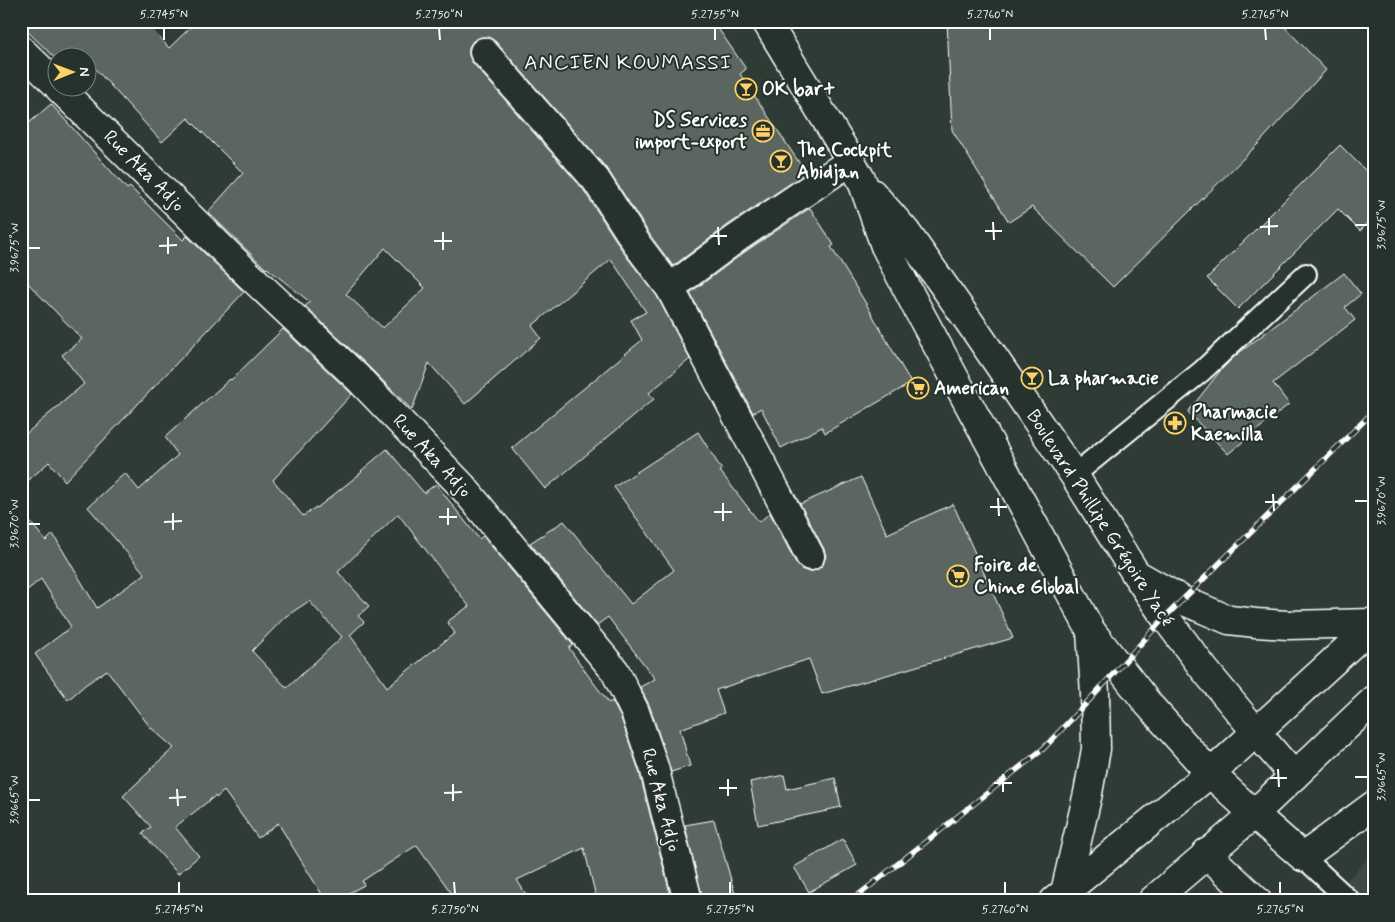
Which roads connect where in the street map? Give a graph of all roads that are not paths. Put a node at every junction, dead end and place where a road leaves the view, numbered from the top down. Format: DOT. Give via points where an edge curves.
graph roads {
  1 [pos="766,21"];
  2 [pos="787,21"];
  3 [pos="21,50"];
  4 [pos="484,52"];
  5 [pos="791,62"];
  6 [pos="48,77"];
  7 [pos="69,98"];
  8 [pos="856,171"];
  9 [pos="1306,274"];
  10 [pos="670,288"];
  11 [pos="1074,475"];
  12 [pos="810,556"];
  13 [pos="1136,574"];
  14 [pos="1374,624"];
  15 [pos="1091,631"];
  16 [pos="1374,700"];
  17 [pos="1256,732"];
  18 [pos="1214,770"];
  19 [pos="1294,776"];
  20 [pos="1374,805"];
  21 [pos="1254,814"];
  22 [pos="1206,853"];
  23 [pos="1304,857"];
  24 [pos="1059,896"];
  25 [pos="688,901"];
  26 [pos="1152,901"];
  27 [pos="1258,901"];
  28 [pos="1350,901"];
  1 -- 5 [label="main road, Boulevard Phillipe Grégoire Yacé"];
  2 -- 5 [label="main road"];
  3 -- 6 [label="main road, Rue Aka Adjo"];
  4 -- 10 [label="main road" via="596,180"];
  5 -- 8 [label="main road, Boulevard Phillipe Grégoire Yacé"];
  7 -- 25 [label="main road, Rue Aka Adjo" via="358,378 462,486 615,671 635,712 654,767"];
  8 -- 10 [label="main road" via="737,238"];
  8 -- 11 [label="main road, Boulevard Phillipe Grégoire Yacé" via="906,232"];
  8 -- 15 [label="main road, Boulevard Phillipe Grégoire Yacé" via="889,254"];
  9 -- 11 [label="lane" via="1202,370"];
  10 -- 12 [label="main road"];
  11 -- 13 [label="main road, Boulevard Phillipe Grégoire Yacé"];
  13 -- 14 [label="main road" via="1182,600 1229,620"];
  13 -- 17 [label="main road, Boulevard Phillipe Grégoire Yacé" via="1204,669"];
  14 -- 17 [label="main road"];
  15 -- 18 [label="main road, Boulevard Phillipe Grégoire Yacé" via="1149,705"];
  15 -- 24 [label="main road" via="1096,749 1088,792"];
  16 -- 19 [label="main road"];
  17 -- 18 [label="main road"];
  17 -- 19 [label="main road, Boulevard Phillipe Grégoire Yacé"];
  18 -- 21 [label="main road, Boulevard Phillipe Grégoire Yacé"];
  18 -- 24 [label="main road"];
  19 -- 21 [label="main road"];
  20 -- 23 [label="main road"];
  21 -- 22 [label="main road"];
  21 -- 23 [label="main road, Boulevard Phillipe Grégoire Yacé"];
  22 -- 26 [label="main road"];
  22 -- 27 [label="main road"];
  23 -- 28 [label="lane"];
}
